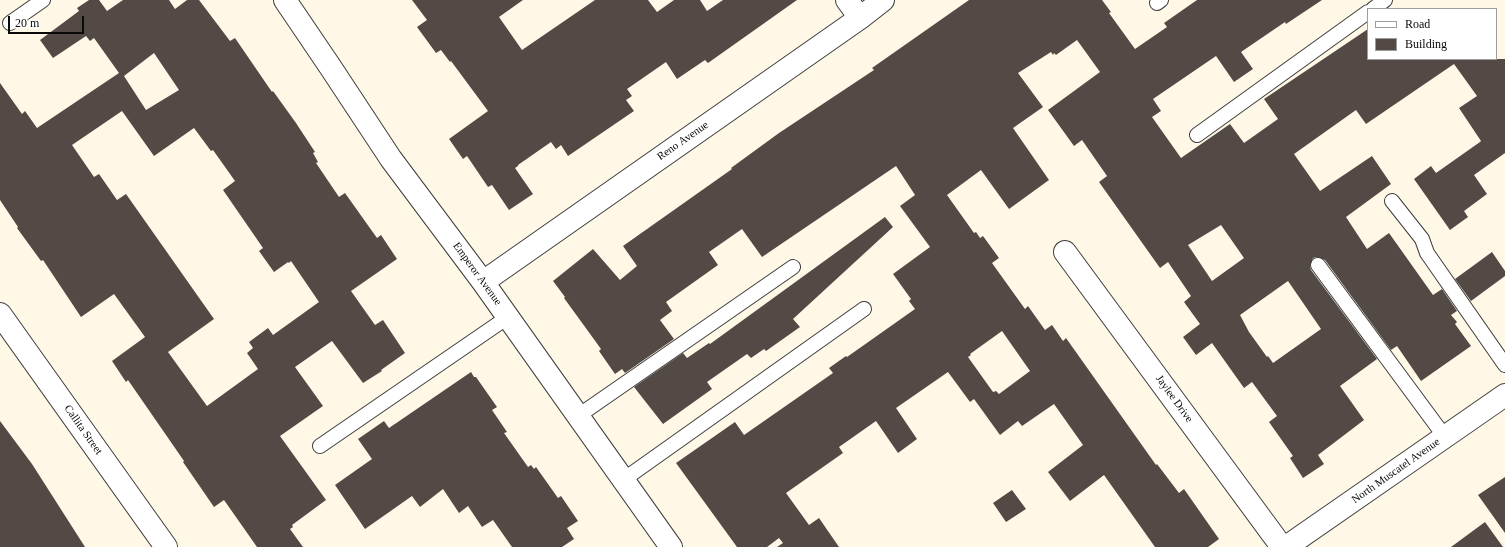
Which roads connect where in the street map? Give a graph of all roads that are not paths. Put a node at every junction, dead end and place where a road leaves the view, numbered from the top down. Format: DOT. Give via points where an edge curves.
graph roads {
  1 [pos="43,0"];
  2 [pos="284,0"];
  3 [pos="847,0"];
  4 [pos="883,0"];
  5 [pos="1385,0"];
  6 [pos="1374,8"];
  7 [pos="1367,13"];
  8 [pos="860,18"];
  9 [pos="10,23"];
  10 [pos="1197,135"];
  11 [pos="1392,201"];
  12 [pos="1065,252"];
  13 [pos="1318,265"];
  14 [pos="794,267"];
  15 [pos="483,282"];
  16 [pos="864,309"];
  17 [pos="0,314"];
  18 [pos="508,317"];
  19 [pos="1505,365"];
  20 [pos="1505,394"];
  21 [pos="578,416"];
  22 [pos="1445,437"];
  23 [pos="320,446"];
  24 [pos="623,480"];
  25 [pos="166,547"];
  26 [pos="671,547"];
  27 [pos="1282,547"];
  28 [pos="1286,547"];
  1 -- 9 [label="lane"];
  2 -- 15 [label="street, Emperor Avenue" via="391,159"];
  3 -- 8 [label="street"];
  4 -- 8 [label="street, Reno Avenue"];
  5 -- 6 [label="lane"];
  7 -- 10 [label="lane"];
  8 -- 15 [label="street, Reno Avenue"];
  11 -- 19 [label="lane" via="1422,239 1427,253"];
  12 -- 27 [label="street, Jaylee Drive"];
  13 -- 22 [label="lane"];
  14 -- 21 [label="lane"];
  15 -- 18 [label="street, Emperor Avenue"];
  16 -- 24 [label="lane"];
  17 -- 25 [label="street, Callita Street"];
  18 -- 21 [label="street, Emperor Avenue"];
  18 -- 23 [label="lane"];
  20 -- 22 [label="street, North Muscatel Avenue"];
  21 -- 24 [label="street, Emperor Avenue"];
  22 -- 28 [label="street, North Muscatel Avenue"];
  24 -- 26 [label="street, Emperor Avenue"];
}
